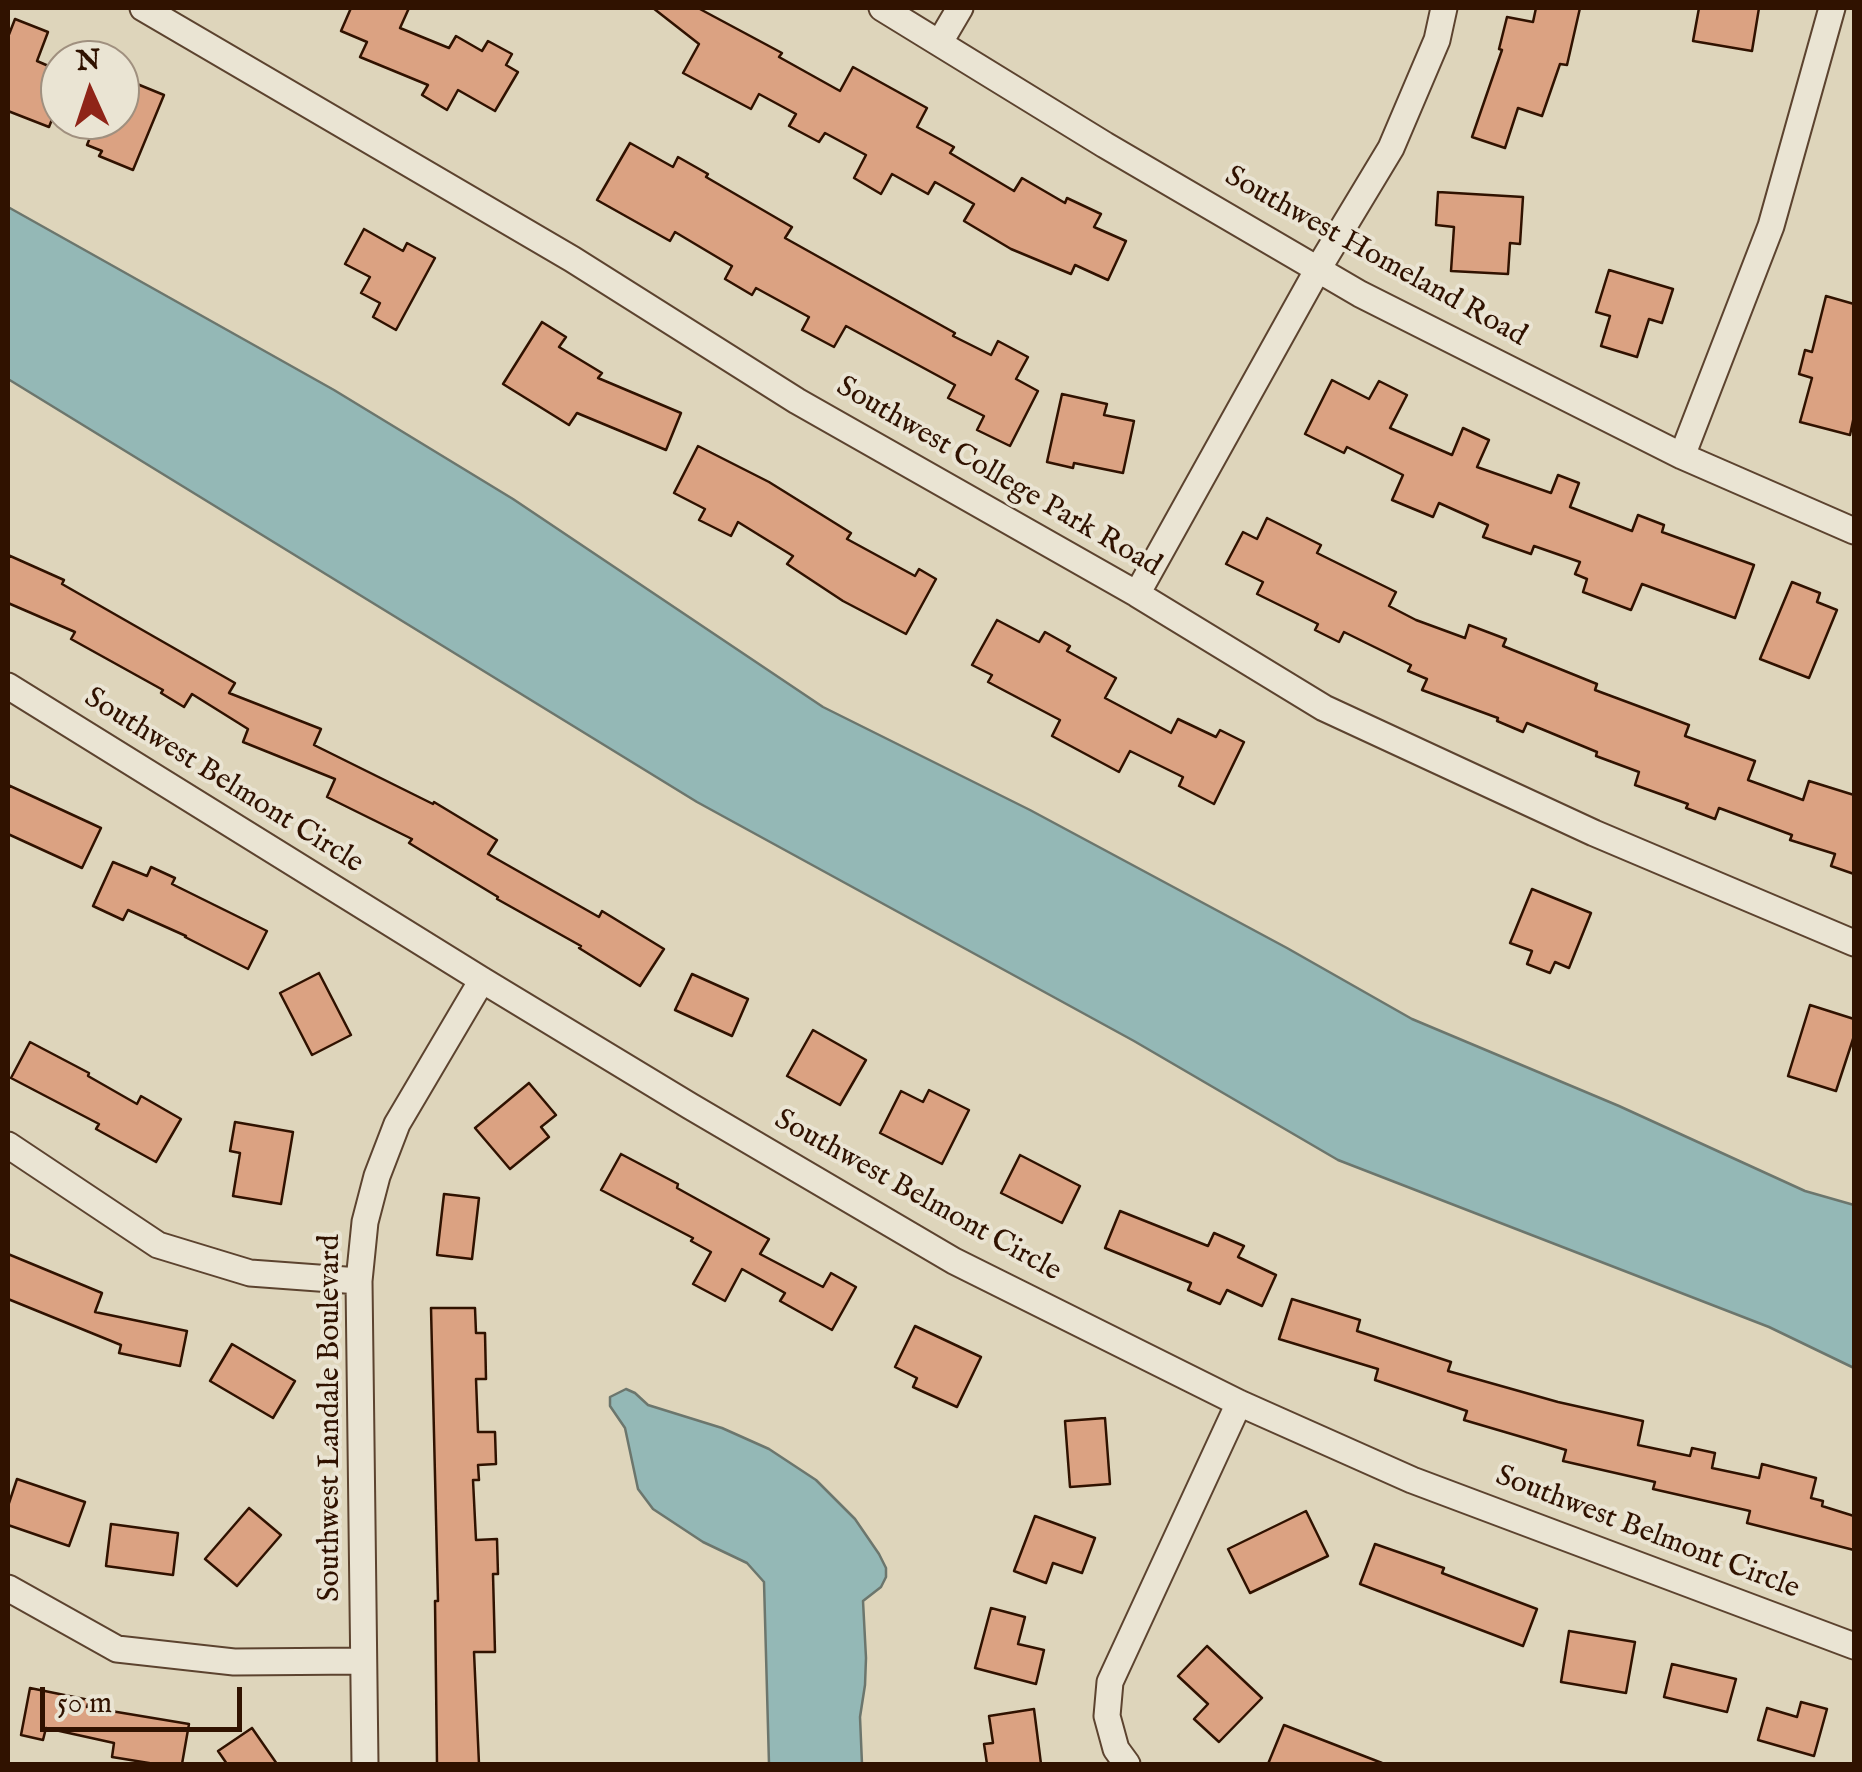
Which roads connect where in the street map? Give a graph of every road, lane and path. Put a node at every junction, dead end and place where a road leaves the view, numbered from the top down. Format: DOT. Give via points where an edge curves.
graph roads {
  1 [pos="143,8"];
  2 [pos="882,8"];
  3 [pos="960,8"];
  4 [pos="1444,8"];
  5 [pos="1832,8"];
  6 [pos="940,42"];
  7 [pos="1318,269"];
  8 [pos="1682,456"];
  9 [pos="1854,532"];
  10 [pos="1137,594"];
  11 [pos="8,686"];
  12 [pos="1854,942"];
  13 [pos="482,980"];
  14 [pos="8,1145"];
  15 [pos="359,1281"];
  16 [pos="1239,1403"];
  17 [pos="8,1588"];
  18 [pos="1854,1646"];
  19 [pos="363,1662"];
  20 [pos="364,1764"];
  21 [pos="1127,1764"];
  1 -- 10 [label="street, Southwest College Park Road" via="572,259 798,401"];
  2 -- 6 [label="street, Southwest Homeland Road"];
  3 -- 6 [label="street"];
  4 -- 7 [label="street" via="1391,148"];
  5 -- 8 [label="street" via="1771,226"];
  6 -- 7 [label="street, Southwest Homeland Road"];
  7 -- 8 [label="street, Southwest Homeland Road"];
  7 -- 10 [label="street"];
  8 -- 9 [label="street, Southwest Homeland Road"];
  10 -- 12 [label="street, Southwest College Park Road" via="1324,708 1594,834"];
  11 -- 13 [label="street, Southwest Belmont Circle"];
  13 -- 15 [label="street, Southwest Landale Boulevard" via="397,1124 369,1207"];
  13 -- 16 [label="street, Southwest Belmont Circle" via="954,1261"];
  14 -- 15 [label="street" via="158,1246 250,1273"];
  15 -- 19 [label="street, Southwest Landale Boulevard"];
  16 -- 18 [label="street, Southwest Belmont Circle" via="1412,1480"];
  16 -- 21 [label="street" via="1110,1682 1108,1716"];
  17 -- 19 [label="street" via="116,1649 234,1662"];
  19 -- 20 [label="street, Southwest Landale Boulevard"];
}
